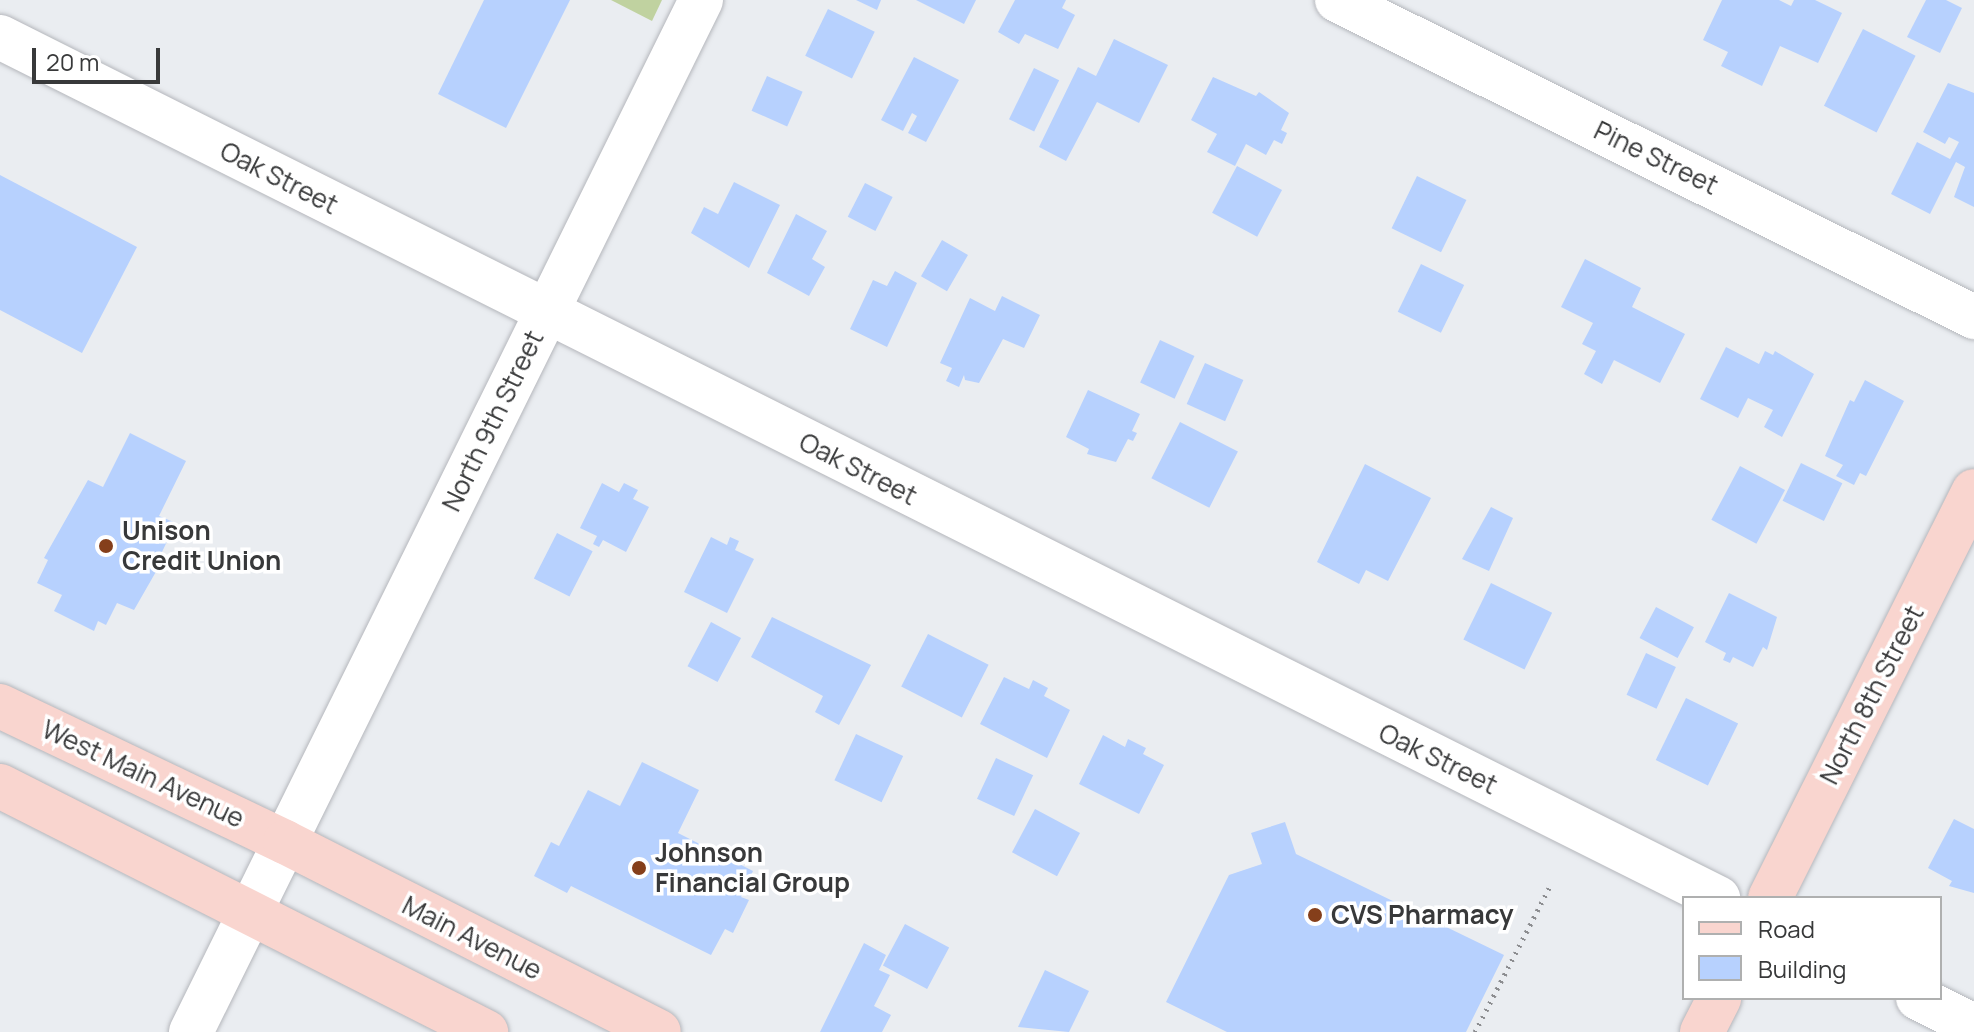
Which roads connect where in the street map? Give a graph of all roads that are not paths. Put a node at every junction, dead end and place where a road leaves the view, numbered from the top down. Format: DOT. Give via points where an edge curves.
graph roads {
  1 [pos="701,0"];
  2 [pos="1337,0"];
  3 [pos="0,37"];
  4 [pos="546,314"];
  5 [pos="1974,317"];
  6 [pos="1974,491"];
  7 [pos="0,706"];
  8 [pos="0,786"];
  9 [pos="285,842"];
  10 [pos="1714,896"];
  11 [pos="1771,896"];
  12 [pos="252,910"];
  13 [pos="1718,1000"];
  14 [pos="1922,1000"];
  15 [pos="1974,1026"];
  16 [pos="191,1032"];
  17 [pos="486,1032"];
  18 [pos="659,1032"];
  19 [pos="1702,1032"];
  1 -- 4 [label="street, North 9th Street"];
  2 -- 5 [label="street, Pine Street"];
  3 -- 4 [label="street, Oak Street"];
  4 -- 9 [label="street, North 9th Street"];
  4 -- 10 [label="street, Oak Street"];
  6 -- 11 [label="main road, North 8th Street"];
  7 -- 9 [label="main road, West Main Avenue"];
  8 -- 12 [label="main road"];
  9 -- 12 [label="street, North 9th Street"];
  9 -- 18 [label="main road, Main Avenue"];
  12 -- 16 [label="street, North 9th Street"];
  12 -- 17 [label="main road"];
  13 -- 19 [label="main road"];
  14 -- 15 [label="street"];
}
